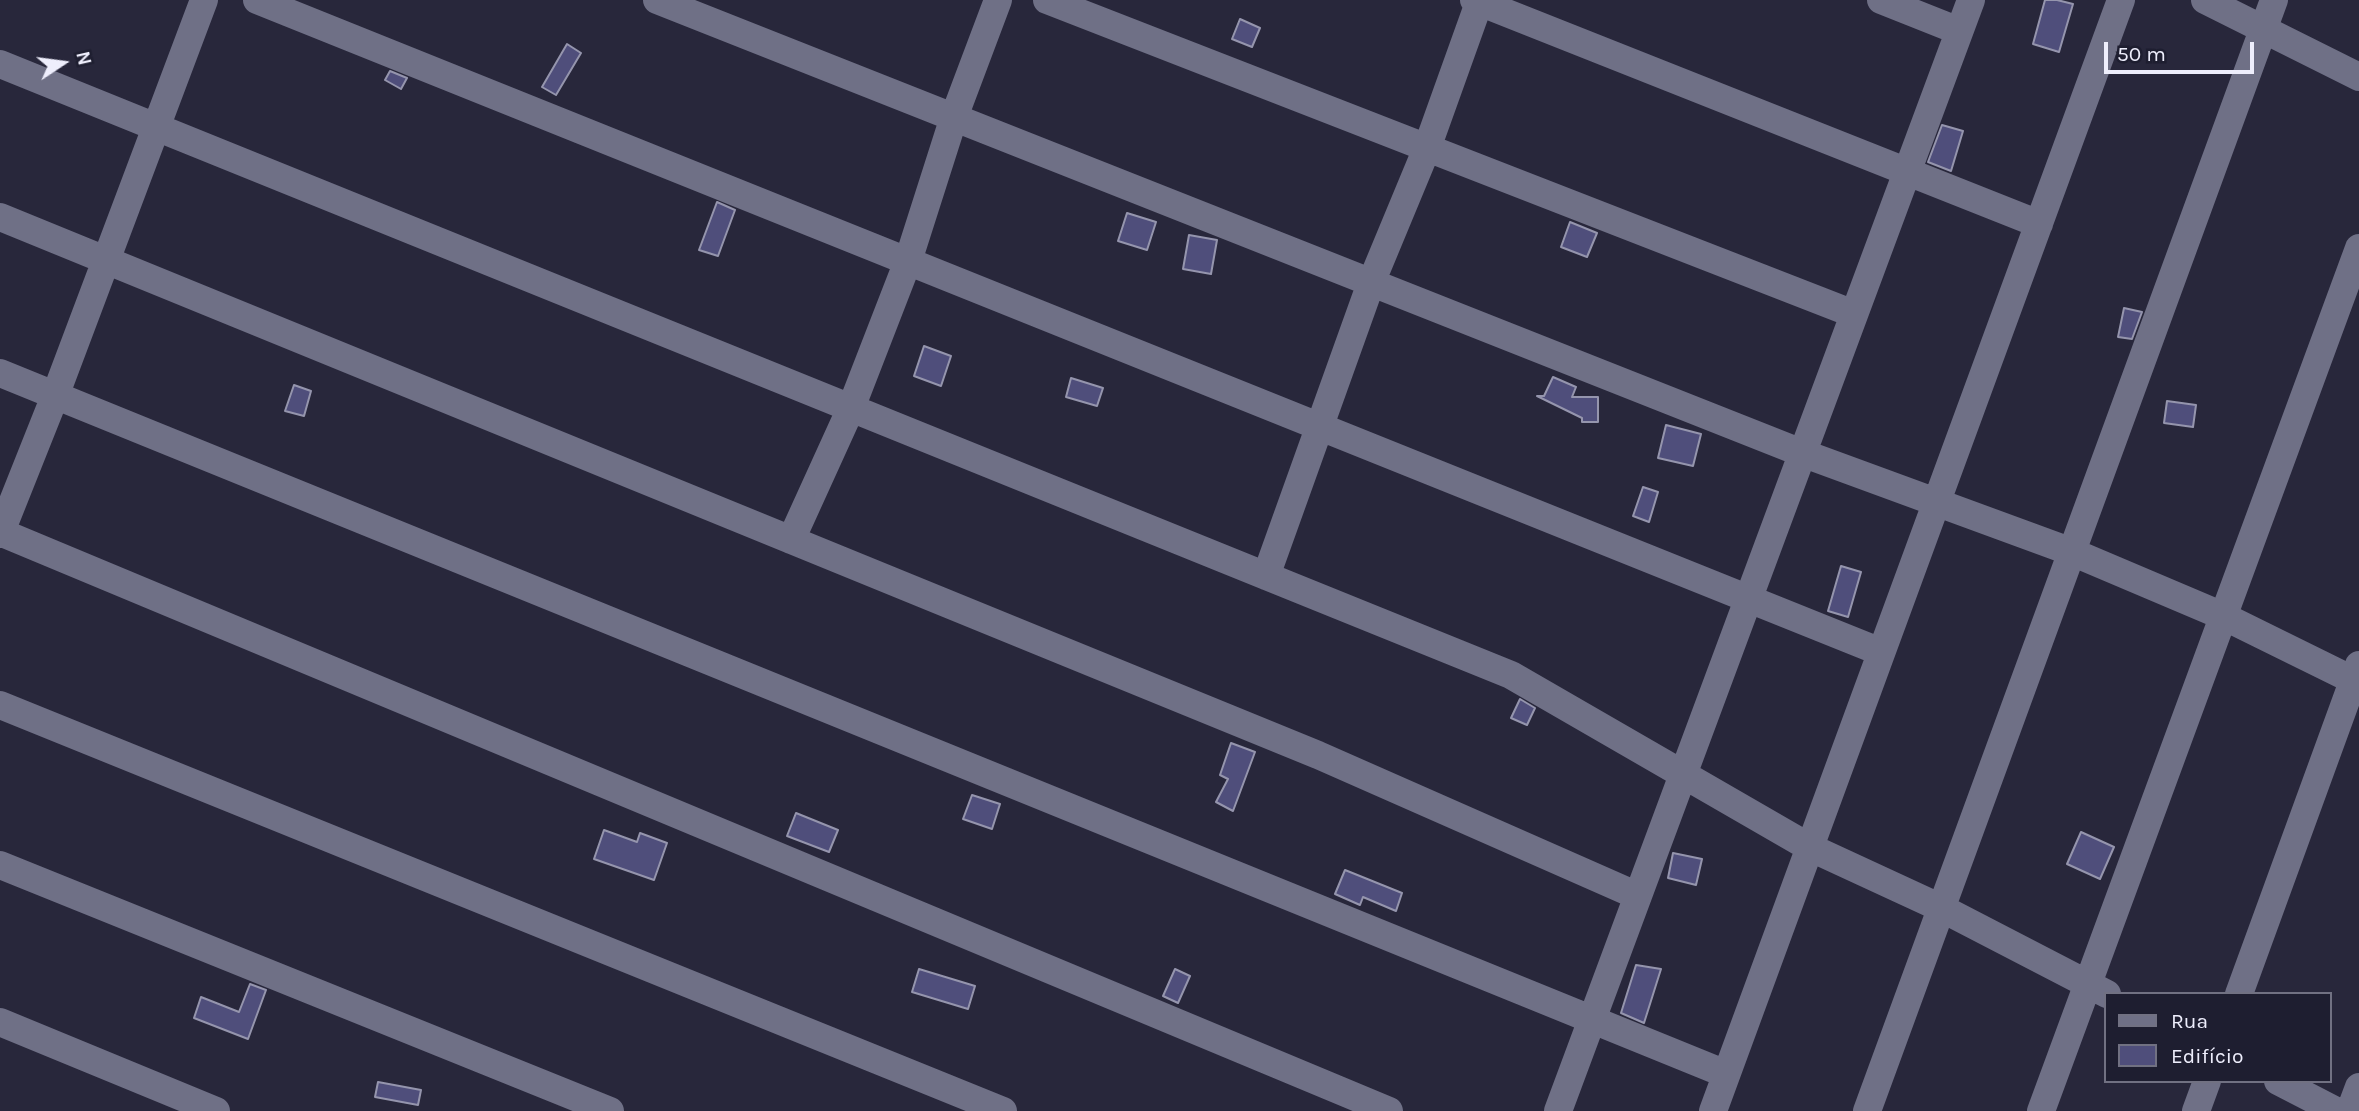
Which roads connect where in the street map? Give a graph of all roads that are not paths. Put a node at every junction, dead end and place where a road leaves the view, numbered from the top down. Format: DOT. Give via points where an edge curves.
graph roads {
  1 [pos="204,0"];
  2 [pos="257,0"];
  3 [pos="657,0"];
  4 [pos="998,0"];
  5 [pos="1047,0"];
  6 [pos="1881,0"];
  7 [pos="1971,0"];
  8 [pos="2121,0"];
  9 [pos="2205,0"];
  10 [pos="2274,0"];
  11 [pos="1478,1"];
  12 [pos="2263,30"];
  13 [pos="1959,31"];
  14 [pos="0,64"];
  15 [pos="2359,77"];
  16 [pos="954,117"];
  17 [pos="156,127"];
  18 [pos="1427,148"];
  19 [pos="1907,172"];
  20 [pos="0,217"];
  21 [pos="2039,224"];
  22 [pos="2359,248"];
  23 [pos="106,261"];
  24 [pos="908,261"];
  25 [pos="1371,283"];
  26 [pos="1854,314"];
  27 [pos="0,373"];
  28 [pos="55,396"];
  29 [pos="851,408"];
  30 [pos="1320,427"];
  31 [pos="1802,453"];
  32 [pos="1937,501"];
  33 [pos="0,532"];
  34 [pos="791,540"];
  35 [pos="2071,552"];
  36 [pos="1266,576"];
  37 [pos="1748,599"];
  38 [pos="2223,616"];
  39 [pos="1881,652"];
  40 [pos="2357,676"];
  41 [pos="0,705"];
  42 [pos="1683,775"];
  43 [pos="1810,847"];
  44 [pos="0,865"];
  45 [pos="1638,896"];
  46 [pos="1941,908"];
  47 [pos="2097,989"];
  48 [pos="2240,992"];
  49 [pos="1592,1020"];
  50 [pos="0,1022"];
  51 [pos="1726,1074"];
  52 [pos="2206,1083"];
  53 [pos="2282,1083"];
  54 [pos="2359,1087"];
  55 [pos="216,1111"];
  56 [pos="610,1111"];
  57 [pos="1003,1111"];
  58 [pos="1389,1111"];
  59 [pos="1558,1111"];
  60 [pos="1713,1111"];
  61 [pos="1867,1111"];
  62 [pos="2041,1111"];
  63 [pos="2196,1111"];
  64 [pos="2336,1111"];
  65 [pos="2350,1111"];
  1 -- 17 [label="street"];
  2 -- 24 [label="street"];
  3 -- 16 [label="street"];
  4 -- 16 [label="street"];
  5 -- 18 [label="street"];
  6 -- 13 [label="street"];
  7 -- 13 [label="street"];
  8 -- 21 [label="street"];
  9 -- 12 [label="street"];
  10 -- 12 [label="street"];
  11 -- 18 [label="street"];
  11 -- 19 [label="street"];
  12 -- 15 [label="street"];
  12 -- 35 [label="street"];
  13 -- 19 [label="street"];
  14 -- 17 [label="street"];
  16 -- 24 [label="street"];
  16 -- 25 [label="street"];
  17 -- 23 [label="street"];
  17 -- 29 [label="street"];
  18 -- 25 [label="street"];
  18 -- 26 [label="street"];
  19 -- 21 [label="street"];
  19 -- 26 [label="street"];
  20 -- 23 [label="street"];
  21 -- 32 [label="street"];
  22 -- 38 [label="street"];
  23 -- 28 [label="street"];
  23 -- 34 [label="street"];
  24 -- 29 [label="street"];
  24 -- 30 [label="street"];
  25 -- 30 [label="street"];
  25 -- 31 [label="street"];
  26 -- 31 [label="street"];
  27 -- 28 [label="street"];
  28 -- 33 [label="street"];
  28 -- 49 [label="street"];
  29 -- 34 [label="street"];
  29 -- 36 [label="street"];
  30 -- 36 [label="street"];
  30 -- 37 [label="street"];
  31 -- 32 [label="street"];
  31 -- 37 [label="street"];
  32 -- 35 [label="street"];
  32 -- 39 [label="street"];
  33 -- 58 [label="street"];
  34 -- 45 [label="street" via="1318,755"];
  35 -- 38 [label="street"];
  35 -- 46 [label="street"];
  36 -- 42 [label="street" via="1511,675"];
  37 -- 39 [label="street"];
  37 -- 42 [label="street"];
  38 -- 40 [label="street"];
  38 -- 47 [label="street"];
  39 -- 43 [label="street"];
  40 -- 48 [label="street"];
  41 -- 57 [label="street"];
  42 -- 43 [label="street"];
  42 -- 45 [label="street"];
  43 -- 46 [label="street"];
  43 -- 51 [label="street"];
  44 -- 56 [label="street"];
  45 -- 49 [label="street"];
  46 -- 47 [label="street"];
  46 -- 61 [label="street"];
  47 -- 62 [label="street"];
  49 -- 51 [label="street"];
  49 -- 59 [label="street"];
  50 -- 55 [label="street"];
  51 -- 60 [label="street"];
  52 -- 63 [label="street"];
  53 -- 64 [label="street"];
  54 -- 65 [label="street"];
}
